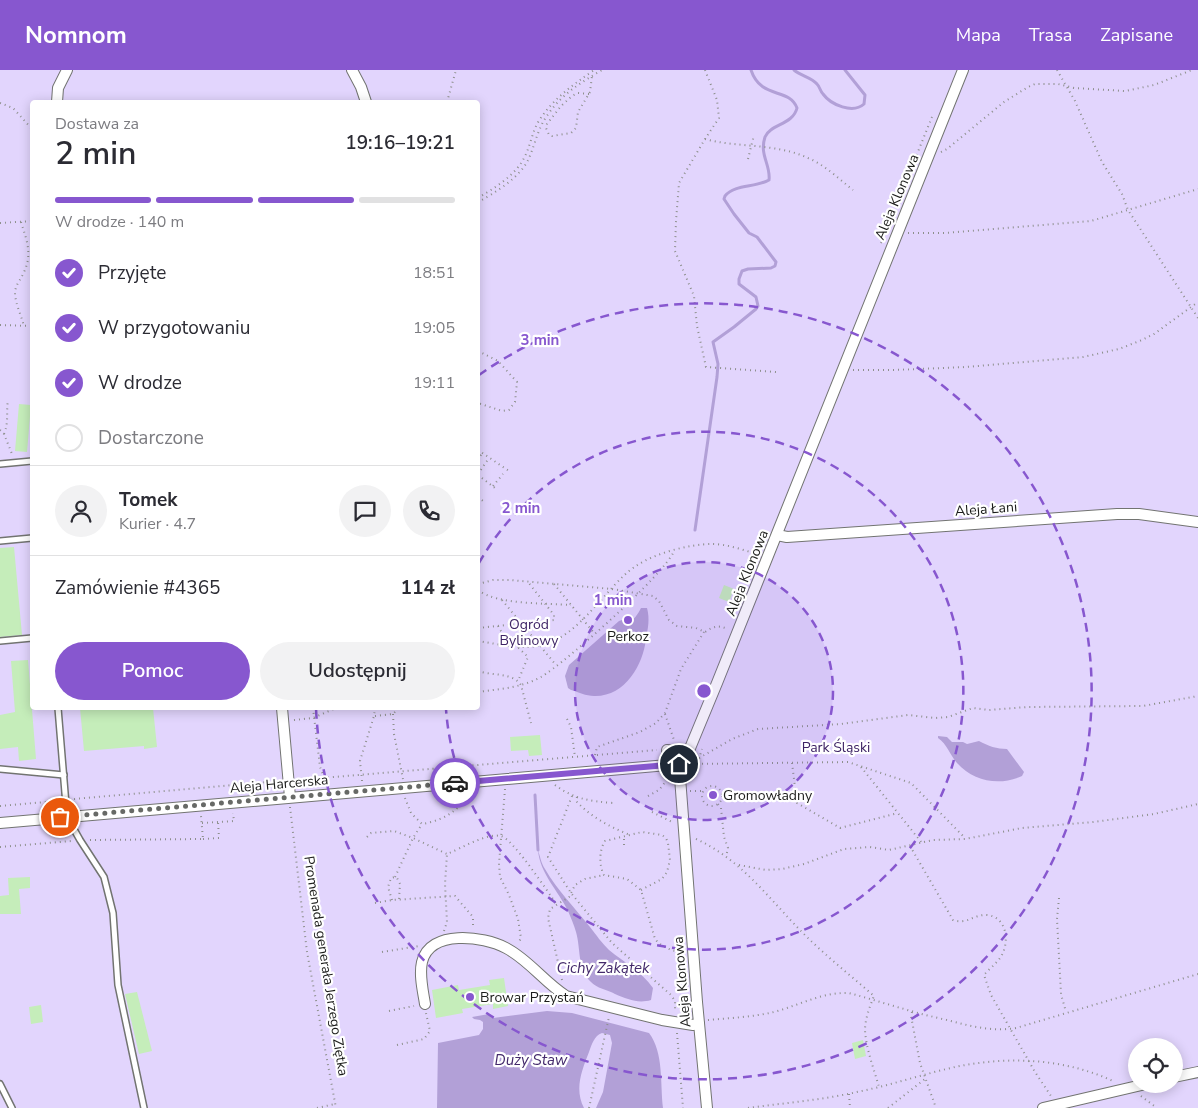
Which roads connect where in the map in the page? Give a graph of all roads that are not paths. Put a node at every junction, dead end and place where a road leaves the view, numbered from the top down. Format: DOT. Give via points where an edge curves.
graph roads {
  1 [pos="67,70"];
  2 [pos="352,70"];
  3 [pos="963,70"];
  4 [pos="57,100"];
  5 [pos="365,100"];
  6 [pos="30,462"];
  7 [pos="0,464"];
  8 [pos="1198,522"];
  9 [pos="777,535"];
  10 [pos="30,538"];
  11 [pos="0,541"];
  12 [pos="30,638"];
  13 [pos="0,641"];
  14 [pos="58,710"];
  15 [pos="282,710"];
  16 [pos="667,750"];
  17 [pos="684,752"];
  18 [pos="679,764"];
  19 [pos="0,769"];
  20 [pos="64,775"];
  21 [pos="290,797"];
  22 [pos="67,817"];
  23 [pos="0,823"];
  24 [pos="425,1004"];
  25 [pos="699,1024"];
  26 [pos="1198,1072"];
  27 [pos="1183,1075"];
  28 [pos="0,1084"];
  29 [pos="1128,1088"];
  30 [pos="12,1108"];
  31 [pos="144,1108"];
  32 [pos="707,1108"];
  33 [pos="1043,1108"];
  1 -- 4 [label="street" via="58,88"];
  2 -- 5 [label="street"];
  3 -- 9 [label="street, Aleja Klonowa"];
  6 -- 7 [label="lane"];
  8 -- 9 [label="street, Aleja Łani" via="1117,514 787,537"];
  9 -- 17 [label="street, Aleja Klonowa"];
  10 -- 11 [label="lane"];
  12 -- 13 [label="lane"];
  14 -- 20 [label="lane"];
  15 -- 21 [label="street"];
  16 -- 17 [label="street"];
  17 -- 18 [label="street, Aleja Klonowa"];
  18 -- 21 [label="street, Aleja Harcerska"];
  18 -- 25 [label="street, Aleja Klonowa"];
  19 -- 20 [label="lane"];
  20 -- 22 [label="lane"];
  21 -- 22 [label="street, Aleja Harcerska"];
  22 -- 23 [label="street, Aleja Harcerska"];
  22 -- 31 [label="lane" via="104,877 108,892 114,920 118,985"];
  24 -- 25 [label="street" via="422,962 432,946 442,940 457,938 483,940 504,947 566,996 676,1023"];
  25 -- 32 [label="street, Aleja Klonowa"];
  26 -- 27 [label="street"];
  28 -- 30 [label="lane"];
  29 -- 33 [label="street"];
}
